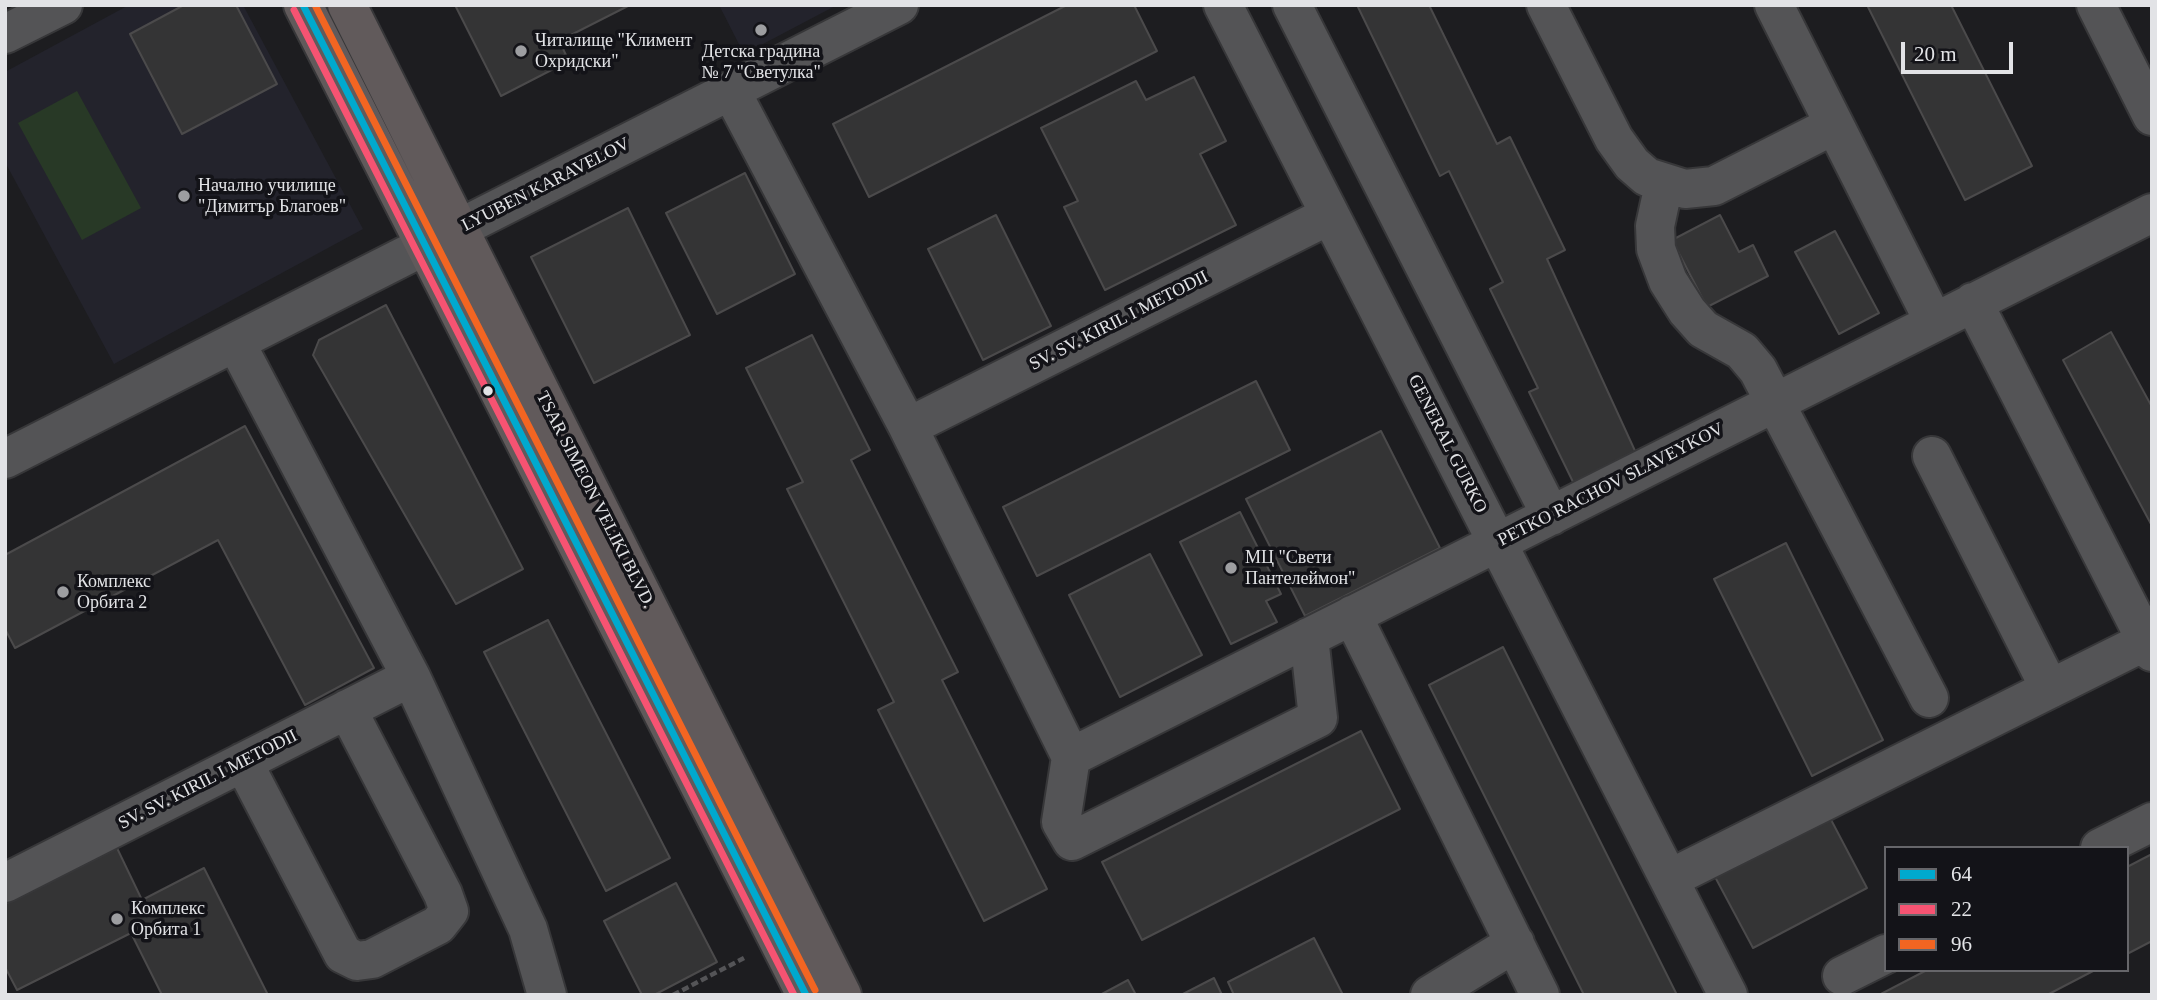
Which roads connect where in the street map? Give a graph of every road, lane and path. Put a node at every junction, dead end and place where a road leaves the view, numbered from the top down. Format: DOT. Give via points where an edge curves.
graph roads {
  1 [pos="63,5"];
  2 [pos="303,5"];
  3 [pos="347,5"];
  4 [pos="899,5"];
  5 [pos="1223,5"];
  6 [pos="1292,5"];
  7 [pos="1546,5"];
  8 [pos="1773,5"];
  9 [pos="2096,5"];
  10 [pos="5,34"];
  11 [pos="731,91"];
  12 [pos="2152,116"];
  13 [pos="1834,125"];
  14 [pos="1664,184"];
  15 [pos="2152,213"];
  16 [pos="1330,215"];
  17 [pos="459,229"];
  18 [pos="426,246"];
  19 [pos="1973,303"];
  20 [pos="1934,322"];
  21 [pos="236,343"];
  22 [pos="1775,402"];
  23 [pos="908,427"];
  24 [pos="1932,456"];
  25 [pos="5,459"];
  26 [pos="1551,516"];
  27 [pos="1497,542"];
  28 [pos="1352,615"];
  29 [pos="1309,637"];
  30 [pos="2149,646"];
  31 [pos="411,677"];
  32 [pos="2050,689"];
  33 [pos="1929,698"];
  34 [pos="347,709"];
  35 [pos="1071,757"];
  36 [pos="243,762"];
  37 [pos="2152,822"];
  38 [pos="2105,846"];
  39 [pos="1669,879"];
  40 [pos="5,883"];
  41 [pos="779,940"];
  42 [pos="1515,943"];
  43 [pos="1884,955"];
  44 [pos="1842,976"];
  45 [pos="547,995"];
  46 [pos="673,995"];
  47 [pos="806,995"];
  48 [pos="842,995"];
  49 [pos="1430,995"];
  50 [pos="1540,995"];
  51 [pos="1728,995"];
  1 -- 10 [label="street"];
  2 -- 18 [label="main road, TSAR SIMEON VELIKI BLVD."];
  3 -- 17 [label="main road, TSAR SIMEON VELIKI BLVD."];
  4 -- 11 [label="street, LYUBEN KARAVELOV"];
  5 -- 16 [label="street, GENERAL GURKO"];
  6 -- 26 [label="street"];
  7 -- 14 [label="street" via="1614,139 1632,164"];
  8 -- 13 [label="street"];
  9 -- 12 [label="street"];
  11 -- 17 [label="street, LYUBEN KARAVELOV"];
  11 -- 23 [label="street"];
  13 -- 14 [label="street" via="1714,186 1685,189"];
  13 -- 20 [label="street"];
  14 -- 22 [label="street" via="1655,238 1668,281 1703,329 1742,351"];
  15 -- 19 [label="street, PETKO RACHOV SLAVEYKOV"];
  16 -- 23 [label="street, SV. SV. KIRIL I METODII"];
  16 -- 27 [label="street, GENERAL GURKO"];
  17 -- 18 [label="street, LYUBEN KARAVELOV"];
  17 -- 48 [label="main road, TSAR SIMEON VELIKI BLVD."];
  18 -- 21 [label="street, LYUBEN KARAVELOV"];
  18 -- 41 [label="main road, TSAR SIMEON VELIKI BLVD."];
  19 -- 20 [label="street, PETKO RACHOV SLAVEYKOV"];
  19 -- 30 [label="street"];
  20 -- 22 [label="street, PETKO RACHOV SLAVEYKOV"];
  21 -- 25 [label="street, LYUBEN KARAVELOV"];
  21 -- 31 [label="street"];
  22 -- 26 [label="street, PETKO RACHOV SLAVEYKOV"];
  22 -- 33 [label="street"];
  23 -- 35 [label="street"];
  24 -- 32 [label="street"];
  26 -- 27 [label="street, PETKO RACHOV SLAVEYKOV"];
  27 -- 28 [label="street, PETKO RACHOV SLAVEYKOV"];
  27 -- 39 [label="street, GENERAL GURKO"];
  28 -- 29 [label="street, PETKO RACHOV SLAVEYKOV"];
  28 -- 42 [label="street"];
  29 -- 35 [label="street, PETKO RACHOV SLAVEYKOV"];
  29 -- 35 [label="street" via="1318,718 1072,841 1061,822"];
  30 -- 32 [label="street"];
  31 -- 34 [label="street, SV. SV. KIRIL I METODII"];
  31 -- 45 [label="street" via="528,929"];
  32 -- 39 [label="street"];
  34 -- 36 [label="street, SV. SV. KIRIL I METODII"];
  34 -- 36 [label="street" via="449,911 438,925 372,959 357,961 342,954"];
  36 -- 40 [label="street, SV. SV. KIRIL I METODII"];
  37 -- 38 [label="street"];
  39 -- 51 [label="street, GENERAL GURKO"];
  41 -- 46 [label="path"];
  41 -- 47 [label="main road, TSAR SIMEON VELIKI BLVD."];
  42 -- 49 [label="street"];
  42 -- 50 [label="street"];
  43 -- 44 [label="street"];
}
